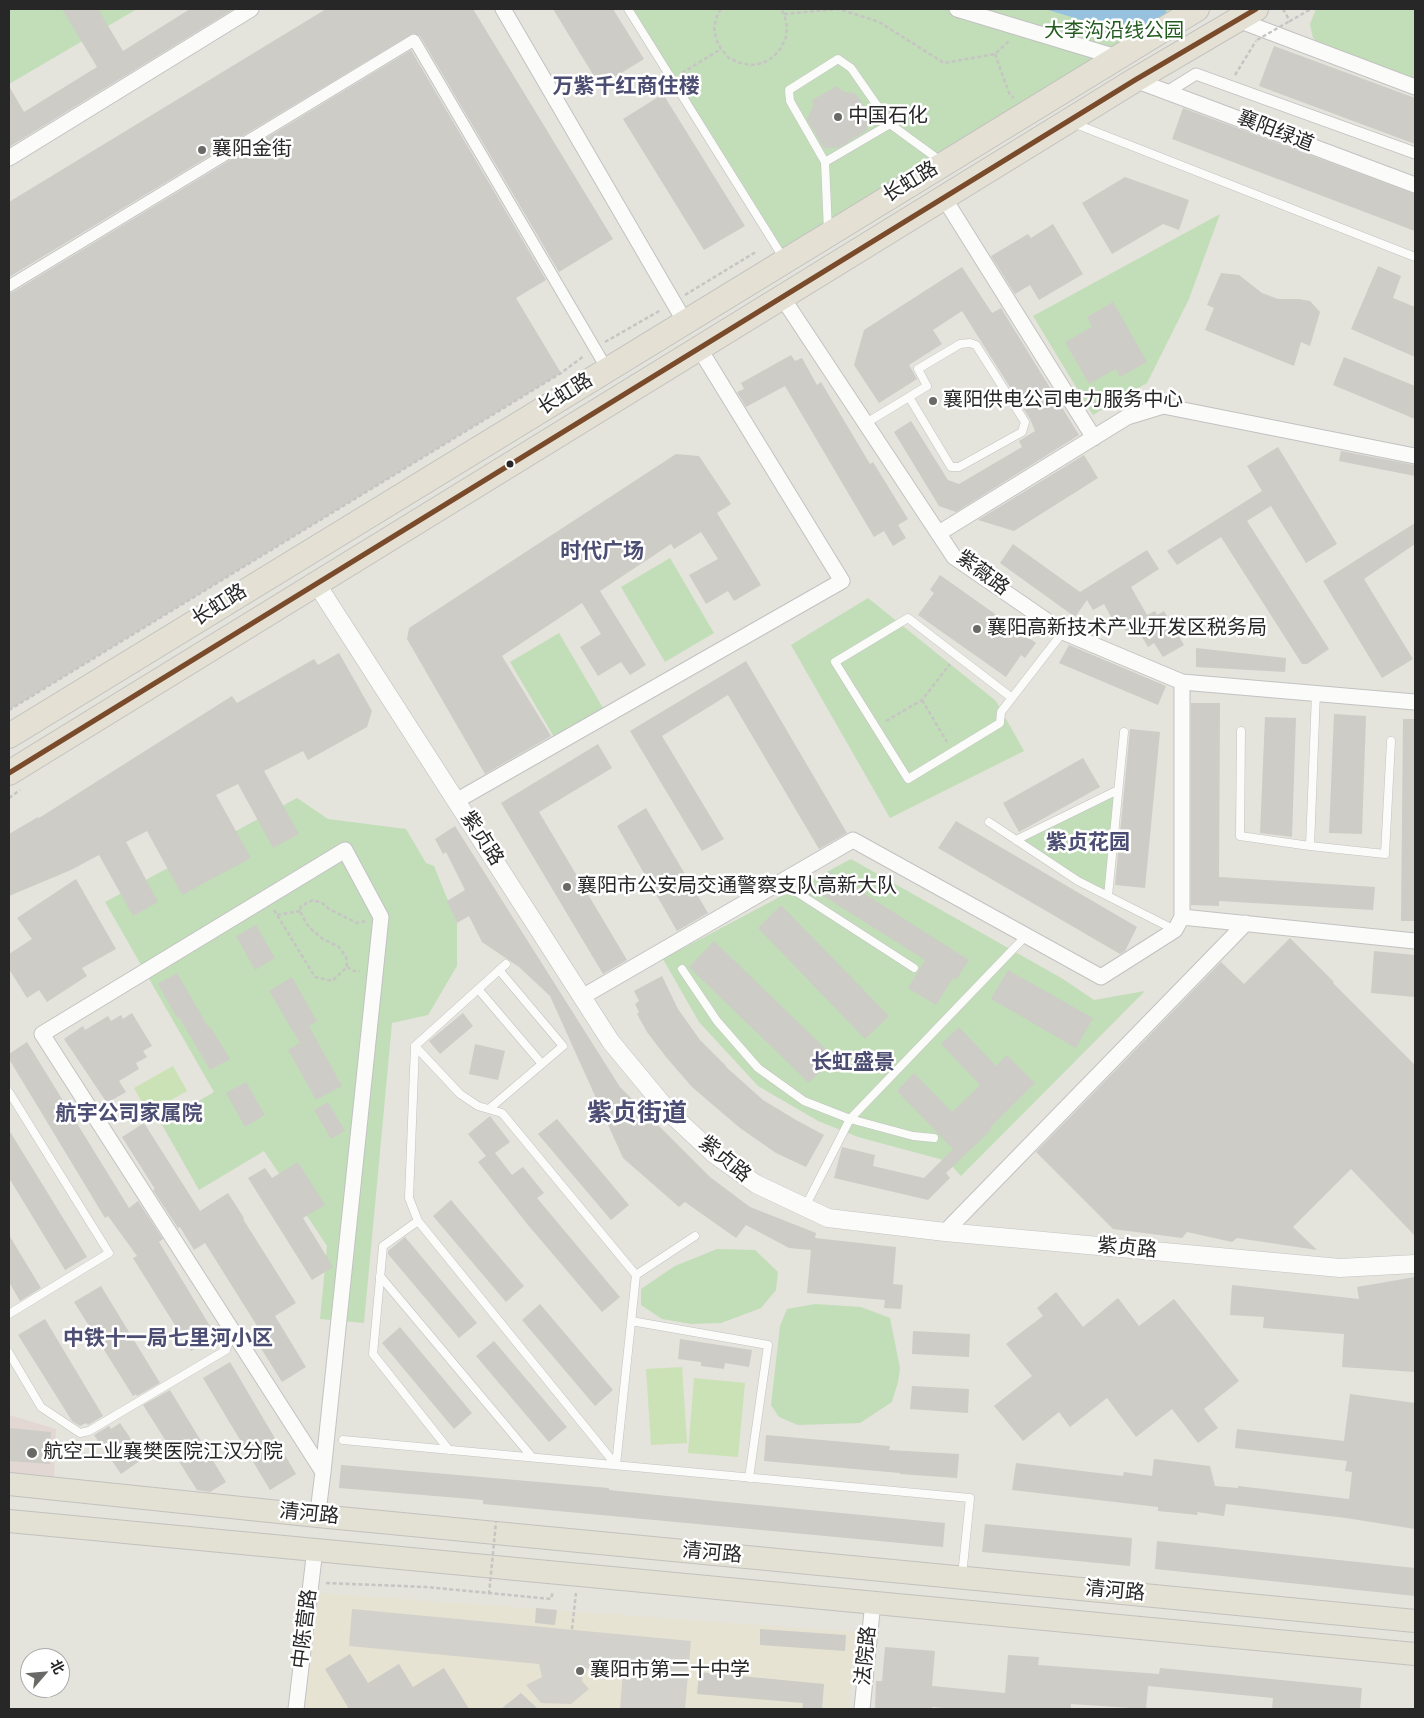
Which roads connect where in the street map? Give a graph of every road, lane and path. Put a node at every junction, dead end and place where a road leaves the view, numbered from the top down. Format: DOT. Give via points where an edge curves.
graph roads {
  1 [pos="251,9"];
  2 [pos="503,9"];
  3 [pos="628,9"];
  4 [pos="721,9"];
  5 [pos="780,9"];
  6 [pos="957,9"];
  7 [pos="1197,9"];
  8 [pos="1283,9"];
  9 [pos="1311,9"];
  10 [pos="784,14"];
  11 [pos="1242,18"];
  12 [pos="1290,21"];
  13 [pos="1022,28"];
  14 [pos="721,49"];
  15 [pos="995,54"];
  16 [pos="1120,55"];
  17 [pos="1137,79"];
  18 [pos="672,80"];
  19 [pos="1229,86"];
  20 [pos="1415,87"];
  21 [pos="1166,92"];
  22 [pos="1026,113"];
  23 [pos="1068,121"];
  24 [pos="890,124"];
  25 [pos="1415,153"];
  26 [pos="9,158"];
  27 [pos="825,162"];
  28 [pos="944,163"];
  29 [pos="1415,185"];
  30 [pos="944,198"];
  31 [pos="829,234"];
  32 [pos="1415,257"];
  33 [pos="785,260"];
  34 [pos="9,286"];
  35 [pos="782,297"];
  36 [pos="685,322"];
  37 [pos="699,348"];
  38 [pos="607,369"];
  39 [pos="909,397"];
  40 [pos="866,423"];
  41 [pos="1094,438"];
  42 [pos="1415,456"];
  43 [pos="939,533"];
  44 [pos="316,583"];
  45 [pos="1062,632"];
  46 [pos="957,655"];
  47 [pos="1182,682"];
  48 [pos="1316,693"];
  49 [pos="1012,698"];
  50 [pos="922,700"];
  51 [pos="1415,702"];
  52 [pos="876,727"];
  53 [pos="1241,730"];
  54 [pos="1124,732"];
  55 [pos="9,736"];
  56 [pos="1391,741"];
  57 [pos="953,751"];
  58 [pos="9,773"];
  59 [pos="1118,790"];
  60 [pos="456,801"];
  61 [pos="989,822"];
  62 [pos="1016,840"];
  63 [pos="1310,846"];
  64 [pos="781,882"];
  65 [pos="1108,896"];
  66 [pos="266,898"];
  67 [pos="300,911"];
  68 [pos="378,911"];
  69 [pos="277,915"];
  70 [pos="1178,923"];
  71 [pos="1246,923"];
  72 [pos="1415,941"];
  73 [pos="1022,942"];
  74 [pos="506,964"];
  75 [pos="914,968"];
  76 [pos="682,969"];
  77 [pos="499,970"];
  78 [pos="478,989"];
  79 [pos="582,997"];
  80 [pos="415,1046"];
  81 [pos="542,1064"];
  82 [pos="9,1092"];
  83 [pos="489,1109"];
  84 [pos="850,1119"];
  85 [pos="934,1138"];
  86 [pos="805,1207"];
  87 [pos="418,1221"];
  88 [pos="945,1232"];
  89 [pos="695,1236"];
  90 [pos="174,1247"];
  91 [pos="1415,1264"];
  92 [pos="380,1276"];
  93 [pos="636,1276"];
  94 [pos="9,1314"];
  95 [pos="631,1321"];
  96 [pos="9,1353"];
  97 [pos="343,1440"];
  98 [pos="449,1450"];
  99 [pos="532,1457"];
  100 [pos="616,1465"];
  101 [pos="323,1472"];
  102 [pos="749,1478"];
  103 [pos="9,1484"];
  104 [pos="318,1516"];
  105 [pos="9,1521"];
  106 [pos="496,1522"];
  107 [pos="315,1549"];
  108 [pos="578,1574"];
  109 [pos="962,1578"];
  110 [pos="311,1582"];
  111 [pos="489,1594"];
  112 [pos="551,1599"];
  113 [pos="873,1602"];
  114 [pos="1415,1621"];
  115 [pos="572,1629"];
  116 [pos="1415,1654"];
  117 [pos="296,1709"];
  118 [pos="862,1709"];
  1 -- 26 [label="street"];
  2 -- 36 [label="street"];
  3 -- 18 [label="lane"];
  4 -- 14 [label="path" via="714,27"];
  5 -- 10 [label="path"];
  6 -- 13 [label="street"];
  7 -- 16 [label="highway, 长虹路"];
  8 -- 12 [label="path"];
  9 -- 12 [label="path"];
  10 -- 14 [label="path" via="787,26 784,43 773,57 763,63 740,63"];
  10 -- 15 [label="path" via="839,9 878,22 944,63"];
  11 -- 17 [label="highway, 长虹路"];
  11 -- 20 [label="street"];
  12 -- 19 [label="path, bridge" via="1257,40"];
  13 -- 15 [label="path"];
  13 -- 16 [label="street"];
  14 -- 18 [label="path"];
  15 -- 22 [label="path" via="1009,93"];
  16 -- 22 [label="highway, 长虹路"];
  17 -- 21 [label="street, 襄阳绿道"];
  17 -- 23 [label="highway, 长虹路"];
  18 -- 33 [label="lane"];
  19 -- 21 [label="street" via="1196,74"];
  19 -- 25 [label="street"];
  21 -- 29 [label="street, 襄阳绿道"];
  22 -- 28 [label="highway, 长虹路"];
  23 -- 30 [label="highway, 长虹路"];
  23 -- 32 [label="lane"];
  24 -- 27 [label="lane"];
  24 -- 27 [label="lane" via="851,68 838,58 789,90 790,101"];
  24 -- 28 [label="lane"];
  27 -- 31 [label="lane"];
  28 -- 31 [label="highway, 长虹路"];
  30 -- 35 [label="highway, 长虹路"];
  30 -- 41 [label="street"];
  31 -- 33 [label="highway, 长虹路"];
  33 -- 36 [label="highway, 长虹路"];
  34 -- 38 [label="street" via="414,40"];
  35 -- 37 [label="highway, 长虹路"];
  35 -- 40 [label="street, 紫薇路"];
  36 -- 38 [label="highway, 长虹路"];
  37 -- 44 [label="highway, 长虹路"];
  37 -- 60 [label="street" via="842,581"];
  38 -- 55 [label="highway, 长虹路"];
  39 -- 39 [label="lane" via="951,467 959,467 1022,432 1025,422 976,345 970,343 960,344 918,369 928,386"];
  39 -- 40 [label="lane"];
  40 -- 43 [label="street, 紫薇路"];
  41 -- 42 [label="street" via="1127,418 1163,406"];
  41 -- 43 [label="street"];
  43 -- 45 [label="street, 紫薇路" via="954,557"];
  44 -- 58 [label="highway, 长虹路"];
  44 -- 60 [label="street, 紫贞路"];
  45 -- 47 [label="street, 紫薇路"];
  45 -- 49 [label="lane"];
  46 -- 49 [label="lane"];
  46 -- 50 [label="path"];
  46 -- 52 [label="lane" via="908,618 836,662"];
  47 -- 48 [label="street, 紫薇路"];
  47 -- 70 [label="street"];
  48 -- 51 [label="street, 紫薇路"];
  48 -- 63 [label="lane"];
  49 -- 57 [label="lane" via="1000,712 1000,722"];
  50 -- 52 [label="path"];
  50 -- 57 [label="path"];
  52 -- 57 [label="lane" via="908,779"];
  53 -- 63 [label="lane" via="1240,836"];
  54 -- 59 [label="lane"];
  56 -- 63 [label="lane" via="1385,854"];
  59 -- 62 [label="lane"];
  59 -- 65 [label="lane"];
  60 -- 79 [label="street, 紫贞路"];
  61 -- 62 [label="lane"];
  62 -- 65 [label="lane" via="1078,881"];
  64 -- 70 [label="street" via="853,840 1102,977"];
  64 -- 75 [label="lane"];
  64 -- 79 [label="street"];
  65 -- 70 [label="lane"];
  66 -- 68 [label="street" via="345,850"];
  66 -- 69 [label="path"];
  66 -- 101 [label="street" via="42,1034"];
  67 -- 68 [label="path" via="301,906 313,900 357,923 369,920"];
  67 -- 69 [label="path"];
  67 -- 69 [label="path" via="312,930 339,947 346,957 348,967 332,981 315,977"];
  68 -- 101 [label="street" via="381,917"];
  70 -- 71 [label="street"];
  71 -- 72 [label="street"];
  71 -- 88 [label="street"];
  73 -- 84 [label="lane"];
  74 -- 77 [label="lane"];
  76 -- 84 [label="lane" via="717,1021 758,1068 804,1100"];
  77 -- 78 [label="lane"];
  77 -- 81 [label="lane" via="563,1046"];
  78 -- 80 [label="lane"];
  78 -- 81 [label="lane"];
  79 -- 86 [label="street, 紫贞路" via="611,1042 669,1112 714,1154 756,1184"];
  80 -- 83 [label="lane" via="460,1094"];
  80 -- 87 [label="lane" via="410,1198"];
  81 -- 83 [label="lane"];
  82 -- 94 [label="lane" via="108,1253"];
  83 -- 93 [label="lane" via="502,1113"];
  84 -- 85 [label="lane" via="913,1136"];
  84 -- 86 [label="lane"];
  86 -- 88 [label="street, 紫贞路" via="828,1218"];
  87 -- 92 [label="lane" via="383,1246"];
  87 -- 100 [label="lane"];
  88 -- 91 [label="street, 紫贞路" via="1340,1268"];
  89 -- 93 [label="lane"];
  90 -- 96 [label="lane" via="227,1328 230,1337 226,1350 80,1434 40,1407"];
  92 -- 98 [label="lane" via="373,1354"];
  92 -- 99 [label="lane"];
  93 -- 95 [label="lane"];
  95 -- 100 [label="lane"];
  95 -- 102 [label="lane" via="768,1345"];
  97 -- 98 [label="lane"];
  98 -- 99 [label="lane"];
  99 -- 100 [label="lane"];
  100 -- 102 [label="lane"];
  101 -- 104 [label="street"];
  102 -- 109 [label="lane" via="970,1498"];
  103 -- 104 [label="main road, 清河路"];
  104 -- 109 [label="main road, 清河路"];
  105 -- 107 [label="main road, 清河路"];
  106 -- 111 [label="path, bridge"];
  107 -- 108 [label="main road, 清河路"];
  107 -- 110 [label="street, 中陈营路"];
  108 -- 113 [label="main road, 清河路"];
  108 -- 115 [label="path"];
  109 -- 114 [label="main road, 清河路"];
  110 -- 111 [label="path" via="426,1587"];
  110 -- 117 [label="street, 中陈营路"];
  111 -- 112 [label="path"];
  113 -- 116 [label="main road, 清河路"];
  113 -- 118 [label="street, 法院路"];
}
